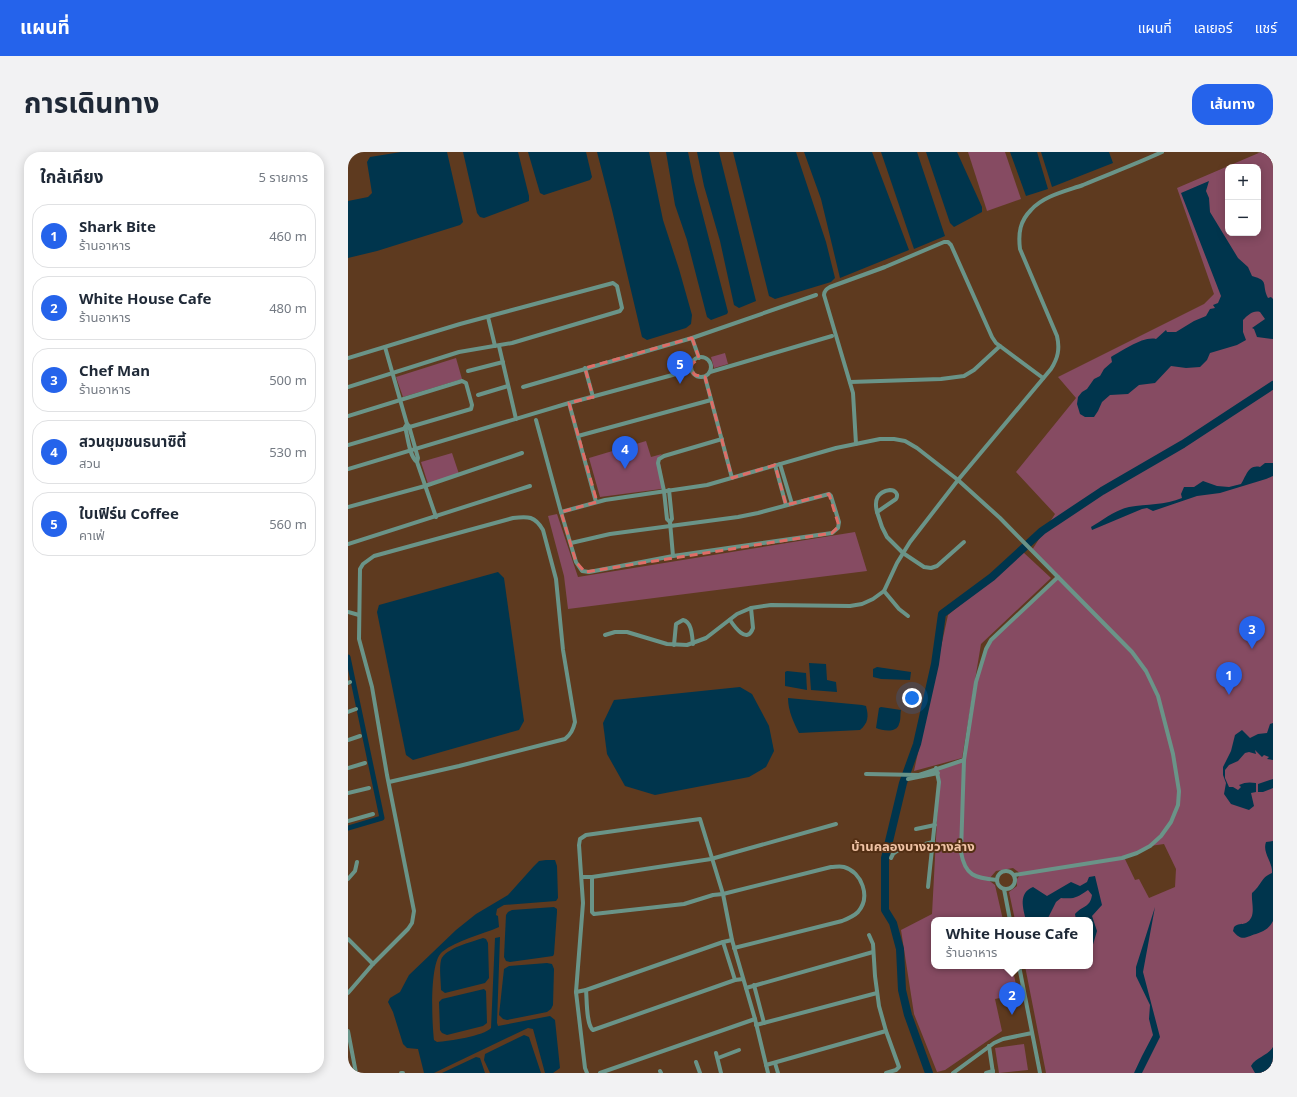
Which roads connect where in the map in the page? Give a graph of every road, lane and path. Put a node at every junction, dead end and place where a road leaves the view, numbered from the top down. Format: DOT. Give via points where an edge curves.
graph roads {
  1 [pos="1162,152"];
  2 [pos="816,295"];
  3 [pos="488,317"];
  4 [pos="832,336"];
  5 [pos="692,338"];
  6 [pos="497,346"];
  7 [pos="1000,346"];
  8 [pos="385,347"];
  9 [pos="348,358"];
  10 [pos="699,358"];
  11 [pos="502,362"];
  12 [pos="586,368"];
  13 [pos="692,370"];
  14 [pos="468,371"];
  15 [pos="710,372"];
  16 [pos="393,373"];
  17 [pos="704,376"];
  18 [pos="1043,378"];
  19 [pos="850,382"];
  20 [pos="348,386"];
  21 [pos="508,386"];
  22 [pos="522,387"];
  23 [pos="478,395"];
  24 [pos="593,397"];
  25 [pos="711,400"];
  26 [pos="400,401"];
  27 [pos="570,403"];
  28 [pos="348,416"];
  29 [pos="516,420"];
  30 [pos="536,420"];
  31 [pos="407,426"];
  32 [pos="578,436"];
  33 [pos="722,439"];
  34 [pos="856,444"];
  35 [pos="348,445"];
  36 [pos="416,449"];
  37 [pos="411,451"];
  38 [pos="522,453"];
  39 [pos="417,462"];
  40 [pos="780,464"];
  41 [pos="775,465"];
  42 [pos="348,469"];
  43 [pos="732,478"];
  44 [pos="958,480"];
  45 [pos="425,486"];
  46 [pos="530,486"];
  47 [pos="667,491"];
  48 [pos="596,502"];
  49 [pos="792,504"];
  50 [pos="786,505"];
  51 [pos="348,508"];
  52 [pos="561,512"];
  53 [pos="877,512"];
  54 [pos="436,516"];
  55 [pos="670,524"];
  56 [pos="964,542"];
  57 [pos="571,543"];
  58 [pos="348,544"];
  59 [pos="904,553"];
  60 [pos="673,556"];
  61 [pos="1058,577"];
  62 [pos="884,591"];
  63 [pos="751,608"];
  64 [pos="348,612"];
  65 [pos="359,615"];
  66 [pos="908,616"];
  67 [pos="730,620"];
  68 [pos="605,635"];
  69 [pos="693,644"];
  70 [pos="674,645"];
  71 [pos="356,709"];
  72 [pos="348,712"];
  73 [pos="360,736"];
  74 [pos="348,740"];
  75 [pos="964,760"];
  76 [pos="365,763"];
  77 [pos="348,768"];
  78 [pos="937,770"];
  79 [pos="866,774"];
  80 [pos="908,779"];
  81 [pos="389,782"];
  82 [pos="369,788"];
  83 [pos="348,793"];
  84 [pos="373,814"];
  85 [pos="348,821"];
  86 [pos="836,824"];
  87 [pos="935,825"];
  88 [pos="916,829"];
  89 [pos="933,842"];
  90 [pos="891,858"];
  91 [pos="711,859"];
  92 [pos="357,862"];
  93 [pos="1014,875"];
  94 [pos="582,877"];
  95 [pos="592,877"];
  96 [pos="348,879"];
  97 [pos="997,880"];
  98 [pos="928,887"];
  99 [pos="1004,889"];
  100 [pos="723,894"];
  101 [pos="1009,917"];
  102 [pos="869,935"];
  103 [pos="348,939"];
  104 [pos="732,940"];
  105 [pos="723,942"];
  106 [pos="734,948"];
  107 [pos="873,952"];
  108 [pos="374,964"];
  109 [pos="1020,969"];
  110 [pos="743,979"];
  111 [pos="735,980"];
  112 [pos="754,985"];
  113 [pos="746,988"];
  114 [pos="586,990"];
  115 [pos="576,992"];
  116 [pos="348,993"];
  117 [pos="877,993"];
  118 [pos="755,1019"];
  119 [pos="764,1023"];
  120 [pos="756,1025"];
  121 [pos="348,1031"];
  122 [pos="886,1031"];
  123 [pos="1032,1033"];
  124 [pos="989,1046"];
  125 [pos="739,1050"];
  126 [pos="716,1053"];
  127 [pos="718,1058"];
  128 [pos="696,1062"];
  129 [pos="775,1063"];
  130 [pos="766,1065"];
  131 [pos="993,1072"];
  132 [pos="356,1073"];
  133 [pos="587,1073"];
  134 [pos="600,1073"];
  135 [pos="700,1073"];
  136 [pos="721,1073"];
  137 [pos="768,1073"];
  138 [pos="778,1073"];
  139 [pos="886,1073"];
  140 [pos="953,1073"];
  141 [pos="986,1073"];
  142 [pos="1040,1073"];
  1 -- 18 [label="street" via="1046,199 1032,208 1024,218 1019,228 1020,249 1059,344 1056,361"];
  2 -- 5 [label="street"];
  3 -- 6 [label="street"];
  3 -- 6 [label="street" via="613,283 617,286 622,308 620,311"];
  3 -- 8 [label="street"];
  4 -- 15 [label="street"];
  5 -- 10 [label="street"];
  5 -- 12 [label="street"];
  6 -- 11 [label="street"];
  6 -- 16 [label="street" via="459,352"];
  7 -- 18 [label="street"];
  7 -- 19 [label="street" via="964,376"];
  7 -- 19 [label="street" via="992,337 951,245 944,242 826,290 824,296"];
  8 -- 9 [label="street"];
  8 -- 16 [label="street"];
  10 -- 13 [label="street" via="692,364"];
  10 -- 15 [label="street" via="709,361"];
  11 -- 14 [label="street"];
  11 -- 21 [label="street"];
  12 -- 22 [label="street"];
  12 -- 24 [label="street"];
  13 -- 17 [label="street" via="695,375"];
  13 -- 24 [label="street"];
  15 -- 17 [label="street"];
  16 -- 20 [label="street"];
  16 -- 26 [label="street"];
  17 -- 25 [label="street"];
  18 -- 44 [label="street"];
  19 -- 34 [label="street" via="854,401"];
  21 -- 23 [label="street"];
  21 -- 29 [label="street"];
  24 -- 27 [label="street"];
  25 -- 32 [label="street"];
  25 -- 33 [label="street"];
  26 -- 28 [label="street"];
  26 -- 31 [label="street"];
  26 -- 31 [label="street" via="462,381 466,383 471,409"];
  27 -- 29 [label="street"];
  27 -- 32 [label="street"];
  29 -- 36 [label="street"];
  30 -- 52 [label="street"];
  31 -- 35 [label="street"];
  31 -- 36 [label="street"];
  31 -- 37 [label="street"];
  32 -- 48 [label="street"];
  33 -- 43 [label="street"];
  33 -- 47 [label="street" via="662,457 658,463"];
  34 -- 40 [label="street"];
  34 -- 44 [label="street" via="888,438 905,441"];
  36 -- 37 [label="street"];
  36 -- 39 [label="street"];
  37 -- 39 [label="street"];
  37 -- 42 [label="street"];
  38 -- 45 [label="street"];
  39 -- 45 [label="street"];
  40 -- 41 [label="street"];
  40 -- 49 [label="street"];
  41 -- 43 [label="street"];
  41 -- 50 [label="street"];
  43 -- 47 [label="street"];
  44 -- 59 [label="street"];
  44 -- 61 [label="street" via="990,508"];
  45 -- 51 [label="street"];
  45 -- 54 [label="street"];
  46 -- 54 [label="street"];
  47 -- 48 [label="street"];
  47 -- 55 [label="street" via="667,519"];
  48 -- 52 [label="street"];
  49 -- 50 [label="street"];
  49 -- 60 [label="street" via="830,494 839,522 838,528 832,532"];
  50 -- 55 [label="street" via="738,517"];
  52 -- 57 [label="street"];
  53 -- 53 [label="street" via="877,497 886,491 894,490 896,500"];
  53 -- 59 [label="street" via="888,538"];
  54 -- 58 [label="street"];
  55 -- 57 [label="street" via="605,534"];
  55 -- 60 [label="street"];
  56 -- 59 [label="street" via="942,562 930,568 924,567"];
  57 -- 60 [label="street" via="578,568 585,572"];
  59 -- 62 [label="street"];
  61 -- 75 [label="street" via="991,640 986,649 976,682"];
  61 -- 93 [label="street" via="1132,652 1155,688 1173,754 1179,791 1178,805 1165,831 1150,846 1131,855"];
  62 -- 63 [label="street" via="868,602 850,606 771,605"];
  62 -- 66 [label="street"];
  63 -- 67 [label="street"];
  63 -- 67 [label="street" via="753,628 747,635 739,632"];
  64 -- 65 [label="street"];
  65 -- 81 [label="street" via="359,639 372,688"];
  65 -- 81 [label="street" via="360,569 374,556 513,518 529,516 539,523 543,530 556,579 562,650 575,722 574,730 565,739"];
  67 -- 69 [label="street" via="706,638"];
  68 -- 70 [label="street" via="627,632"];
  69 -- 70 [label="street"];
  69 -- 70 [label="street" via="689,624 683,620 676,624"];
  71 -- 72 [label="street"];
  73 -- 74 [label="street"];
  75 -- 78 [label="street"];
  75 -- 97 [label="street" via="961,852 963,864 976,878"];
  76 -- 77 [label="street"];
  78 -- 79 [label="street" via="911,775"];
  78 -- 80 [label="street"];
  78 -- 87 [label="street" via="939,782"];
  81 -- 108 [label="street" via="414,911 408,929"];
  82 -- 83 [label="street"];
  84 -- 85 [label="street"];
  86 -- 91 [label="street"];
  87 -- 88 [label="street"];
  87 -- 89 [label="street"];
  89 -- 90 [label="street" via="897,851"];
  89 -- 98 [label="street"];
  91 -- 94 [label="street" via="700,819 582,836 579,842"];
  91 -- 95 [label="street"];
  91 -- 100 [label="street"];
  92 -- 96 [label="street" via="355,871"];
  93 -- 97 [label="street" via="1004,872"];
  93 -- 99 [label="street" via="1013,886"];
  94 -- 95 [label="street"];
  94 -- 115 [label="street" via="583,903"];
  95 -- 100 [label="street" via="594,914 684,904"];
  97 -- 99 [label="street"];
  99 -- 101 [label="street"];
  100 -- 104 [label="street"];
  100 -- 106 [label="street" via="831,867 844,867 853,872 864,889 864,900 859,911 850,918"];
  102 -- 107 [label="street"];
  103 -- 108 [label="street"];
  104 -- 105 [label="street"];
  104 -- 106 [label="street"];
  105 -- 111 [label="street"];
  105 -- 114 [label="street"];
  106 -- 110 [label="street"];
  107 -- 112 [label="street"];
  107 -- 117 [label="street"];
  108 -- 116 [label="street"];
  109 -- 123 [label="street"];
  110 -- 111 [label="street"];
  110 -- 113 [label="street"];
  111 -- 114 [label="street" via="593,1030 589,1027"];
  112 -- 113 [label="street"];
  112 -- 119 [label="street"];
  113 -- 118 [label="street"];
  114 -- 115 [label="street"];
  115 -- 133 [label="street"];
  117 -- 119 [label="street"];
  117 -- 122 [label="street"];
  118 -- 120 [label="street"];
  118 -- 134 [label="street"];
  119 -- 120 [label="street"];
  120 -- 130 [label="street"];
  121 -- 132 [label="street"];
  122 -- 129 [label="street"];
  122 -- 139 [label="street" via="899,1067"];
  123 -- 124 [label="street" via="1003,1039"];
  123 -- 142 [label="street"];
  124 -- 131 [label="street"];
  124 -- 140 [label="street"];
  125 -- 127 [label="street"];
  126 -- 127 [label="street"];
  127 -- 136 [label="street"];
  128 -- 135 [label="street"];
  129 -- 130 [label="street"];
  129 -- 138 [label="street"];
  130 -- 137 [label="street"];
  131 -- 141 [label="street"];
}
